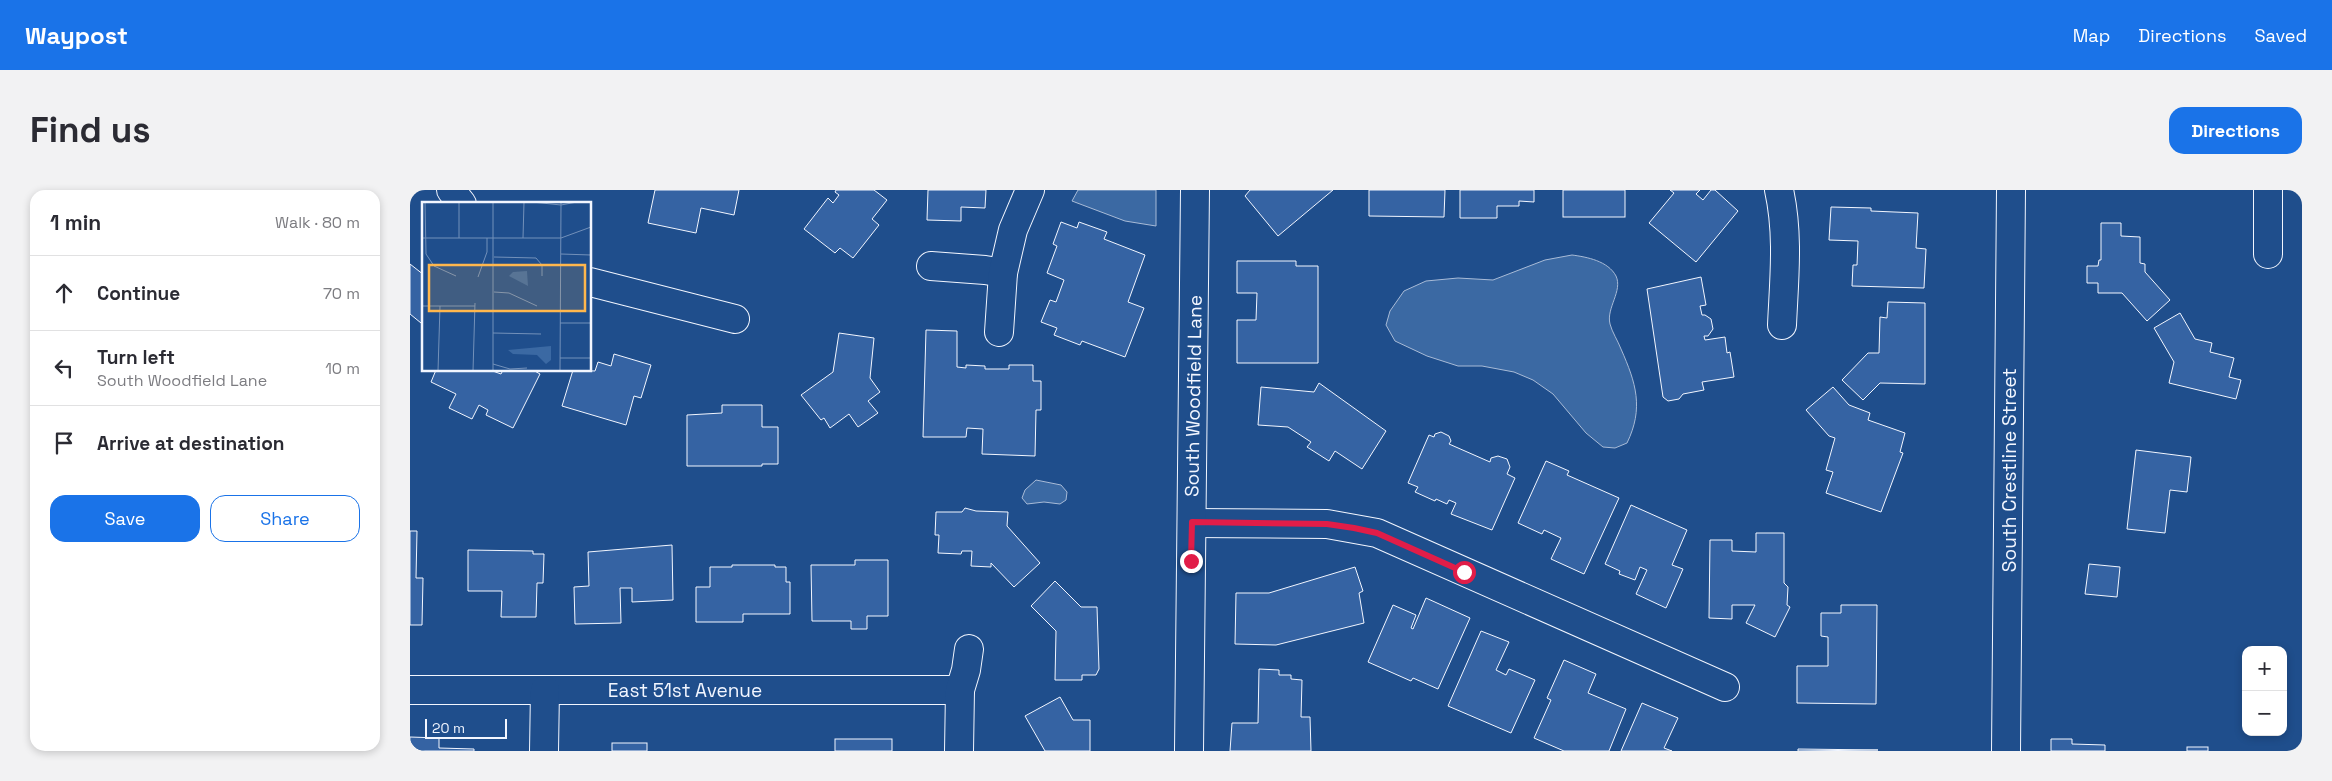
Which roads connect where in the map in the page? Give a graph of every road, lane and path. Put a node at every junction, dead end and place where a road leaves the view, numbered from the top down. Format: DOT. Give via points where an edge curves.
graph roads {
  1 [pos="451,190"];
  2 [pos="1030,190"];
  3 [pos="1195,190"];
  4 [pos="1779,190"];
  5 [pos="2011,190"];
  6 [pos="2268,190"];
  7 [pos="460,202"];
  8 [pos="2268,254"];
  9 [pos="931,266"];
  10 [pos="1003,273"];
  11 [pos="591,282"];
  12 [pos="735,319"];
  13 [pos="1782,325"];
  14 [pos="999,332"];
  15 [pos="1192,522"];
  16 [pos="969,649"];
  17 [pos="1725,687"];
  18 [pos="410,690"];
  19 [pos="545,690"];
  20 [pos="960,690"];
  21 [pos="544,751"];
  22 [pos="959,751"];
  23 [pos="1189,751"];
  24 [pos="2006,751"];
  1 -- 7 [label="street"];
  2 -- 10 [label="street" via="1013,230"];
  3 -- 15 [label="street, South Woodfield Lane"];
  4 -- 13 [label="street" via="1786,254"];
  5 -- 24 [label="street, South Crestline Street"];
  6 -- 8 [label="street"];
  9 -- 10 [label="street"];
  10 -- 14 [label="street"];
  11 -- 12 [label="street"];
  15 -- 17 [label="street" via="1327,524 1377,533"];
  15 -- 23 [label="street, South Woodfield Lane"];
  16 -- 20 [label="street"];
  18 -- 19 [label="street, East 51st Avenue"];
  19 -- 20 [label="street, East 51st Avenue"];
  19 -- 21 [label="street"];
  20 -- 22 [label="street"];
}
